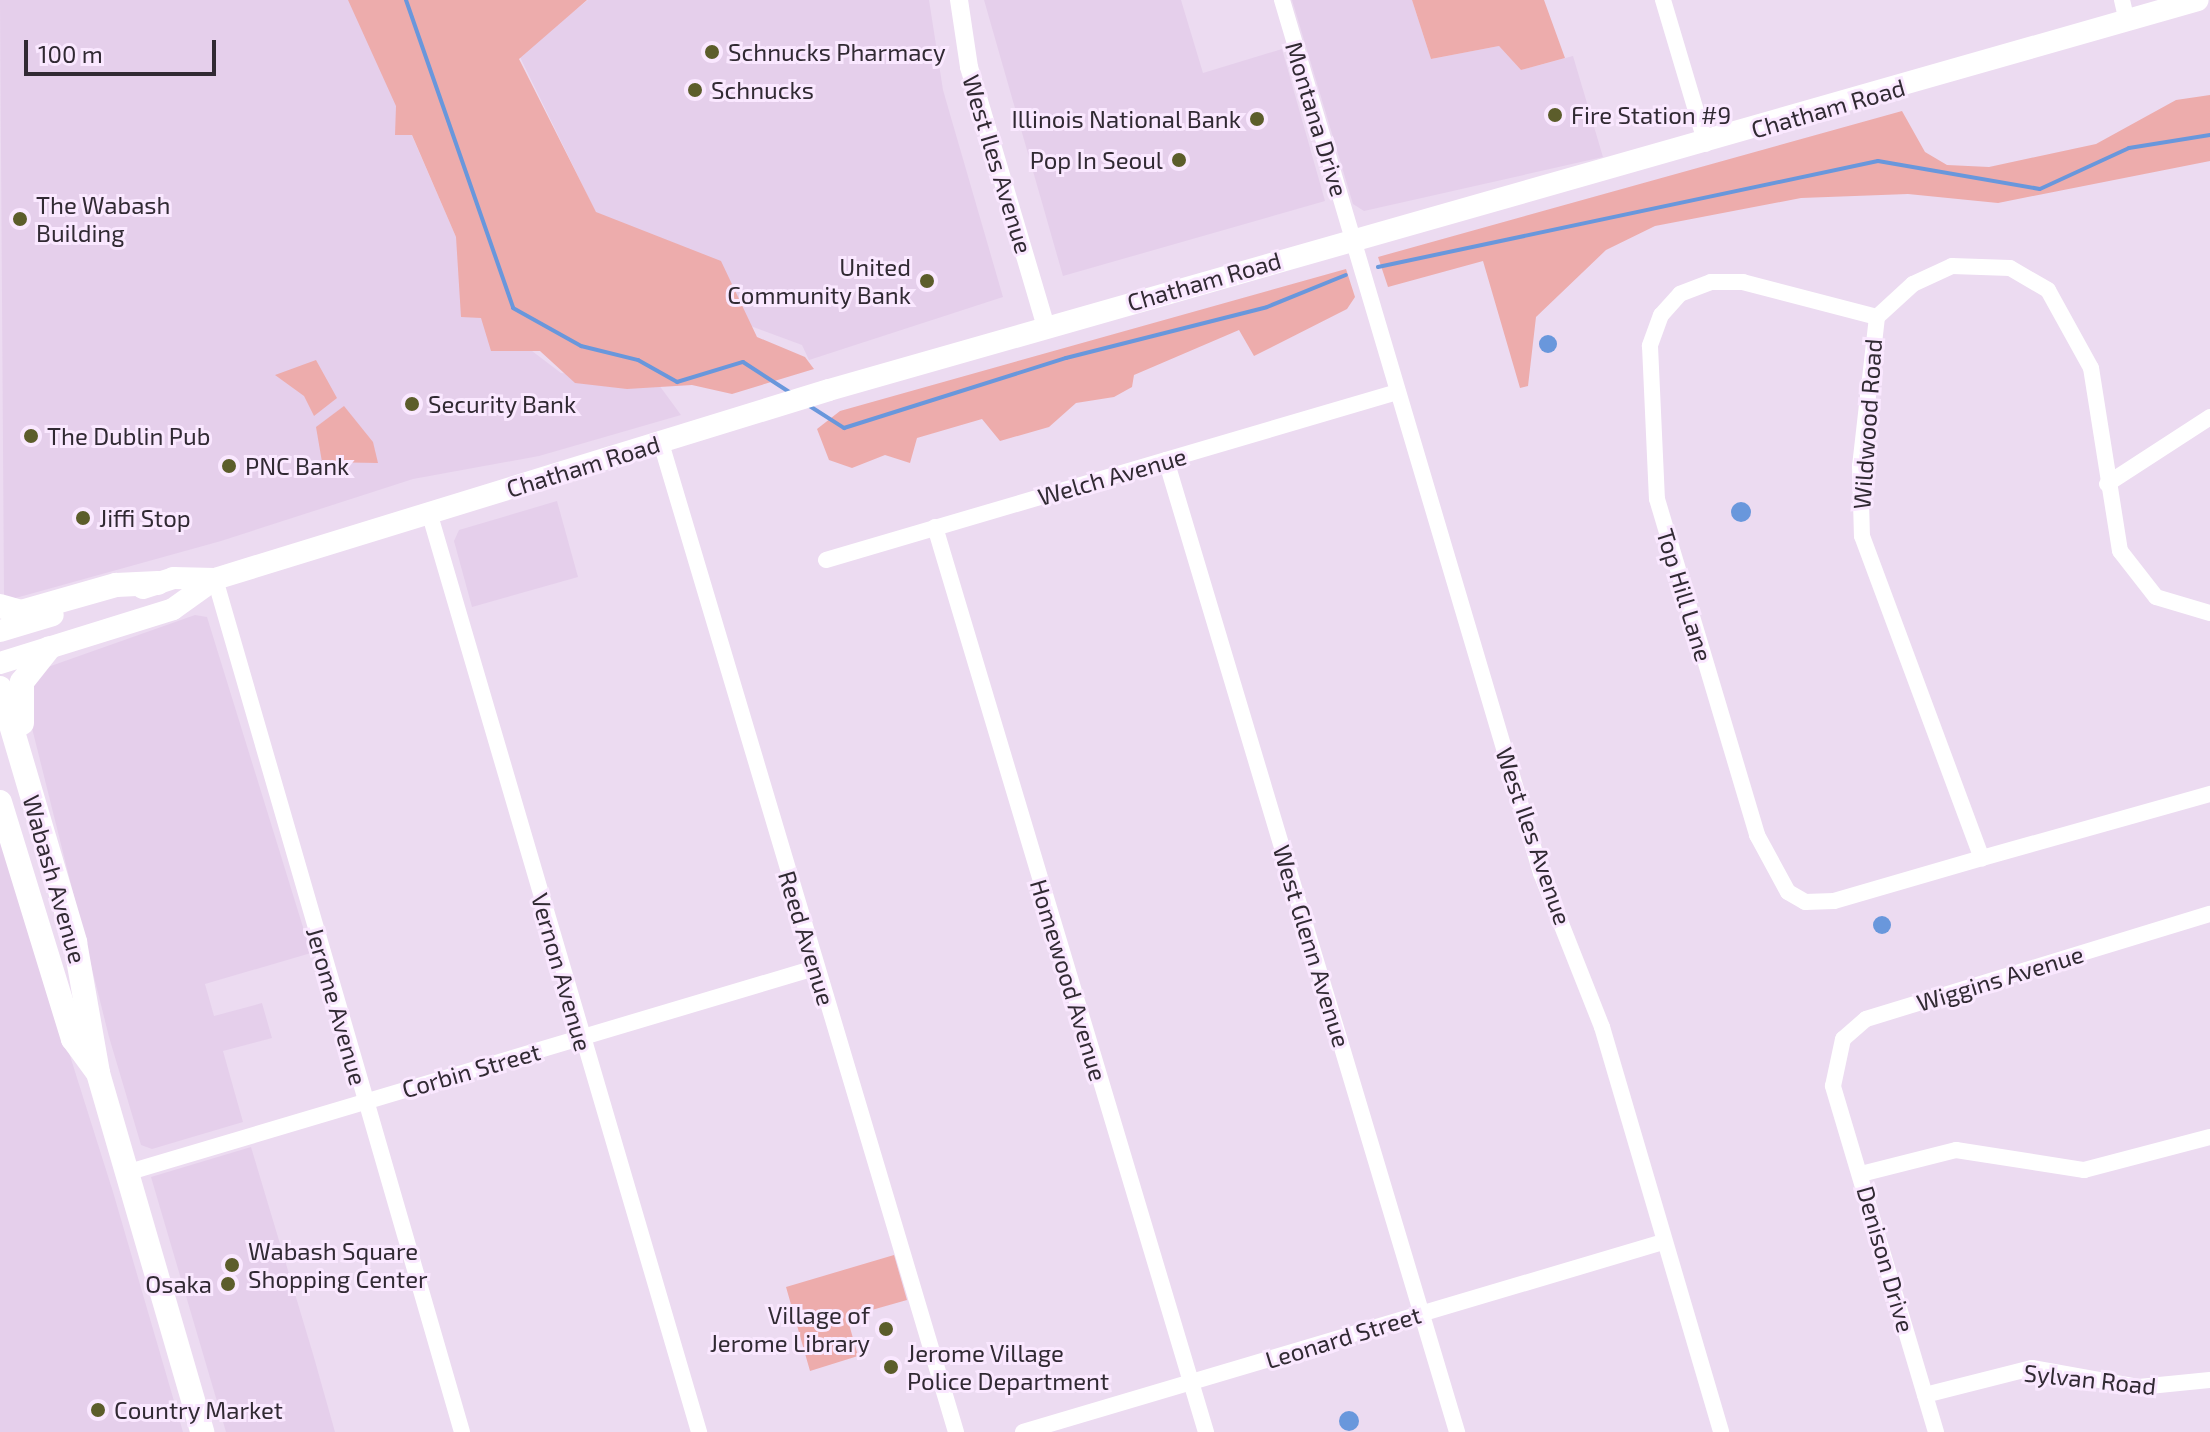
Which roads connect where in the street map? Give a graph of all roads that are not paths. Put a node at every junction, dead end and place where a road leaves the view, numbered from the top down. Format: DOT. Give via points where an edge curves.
graph roads {
  1 [pos="959,0"];
  2 [pos="1282,0"];
  3 [pos="1663,0"];
  4 [pos="2198,0"];
  5 [pos="2124,10"];
  6 [pos="1706,144"];
  7 [pos="1353,238"];
  8 [pos="1877,317"];
  9 [pos="1046,327"];
  10 [pos="1397,392"];
  11 [pos="2210,417"];
  12 [pos="661,443"];
  13 [pos="1166,460"];
  14 [pos="2107,484"];
  15 [pos="429,512"];
  16 [pos="935,527"];
  17 [pos="826,560"];
  18 [pos="215,579"];
  19 [pos="158,583"];
  20 [pos="0,606"];
  21 [pos="2210,613"];
  22 [pos="0,631"];
  23 [pos="49,648"];
  24 [pos="0,663"];
  25 [pos="0,688"];
  26 [pos="30,791"];
  27 [pos="2210,794"];
  28 [pos="0,802"];
  29 [pos="1982,858"];
  30 [pos="2210,914"];
  31 [pos="815,968"];
  32 [pos="581,1038"];
  33 [pos="98,1073"];
  34 [pos="1833,1086"];
  35 [pos="365,1101"];
  36 [pos="2210,1137"];
  37 [pos="126,1173"];
  38 [pos="1861,1174"];
  39 [pos="1663,1242"];
  40 [pos="1422,1313"];
  41 [pos="2210,1380"];
  42 [pos="1191,1382"];
  43 [pos="1925,1395"];
  44 [pos="202,1432"];
  45 [pos="462,1432"];
  46 [pos="699,1432"];
  47 [pos="956,1432"];
  48 [pos="1023,1432"];
  49 [pos="1206,1432"];
  50 [pos="1457,1432"];
  51 [pos="1721,1432"];
  52 [pos="1936,1432"];
  1 -- 9 [label="street, West Iles Avenue" via="971,76"];
  2 -- 7 [label="street, Montana Drive"];
  3 -- 6 [label="street"];
  4 -- 5 [label="main road, Chatham Road"];
  5 -- 6 [label="main road, Chatham Road"];
  6 -- 7 [label="main road, Chatham Road"];
  7 -- 9 [label="main road, Chatham Road"];
  7 -- 10 [label="street, West Iles Avenue"];
  8 -- 14 [label="street, Wildwood Road" via="1913,284 1952,266 1995,265 2048,290 2091,368"];
  8 -- 29 [label="street, Wildwood Road" via="1860,466 1862,536"];
  8 -- 29 [label="street, Top Hill Lane" via="1743,282 1711,282 1680,294 1661,315 1650,346 1657,499 1757,835 1788,892 1805,902 1834,901"];
  9 -- 12 [label="main road, Chatham Road"];
  10 -- 13 [label="street, Welch Avenue"];
  10 -- 39 [label="street, West Iles Avenue" via="1541,873 1602,1027"];
  11 -- 14 [label="street"];
  12 -- 15 [label="main road, Chatham Road"];
  12 -- 31 [label="street, Reed Avenue"];
  13 -- 16 [label="street, Welch Avenue"];
  13 -- 40 [label="street, West Glenn Avenue"];
  14 -- 21 [label="street, Wildwood Road" via="2129,568 2156,597"];
  15 -- 18 [label="main road, Chatham Road"];
  15 -- 32 [label="street, Vernon Avenue"];
  16 -- 17 [label="street, Welch Avenue"];
  16 -- 42 [label="street, Homewood Avenue"];
  18 -- 19 [label="main road, Chatham Road"];
  18 -- 23 [label="main road, Chatham Road" via="173,609"];
  18 -- 35 [label="street, Jerome Avenue"];
  19 -- 20 [label="main road" via="116,585 21,612"];
  19 -- 22 [label="main road, Chatham Road"];
  23 -- 24 [label="main road, Chatham Road"];
  23 -- 26 [label="main road" via="18,697 35,767"];
  25 -- 26 [label="main road, Wabash Avenue"];
  26 -- 33 [label="main road, Wabash Avenue" via="75,942"];
  27 -- 29 [label="street"];
  28 -- 33 [label="main road, Wabash Avenue" via="73,1039"];
  30 -- 34 [label="street, Wiggins Avenue" via="1866,1019 1843,1039"];
  31 -- 32 [label="street, Corbin Street"];
  31 -- 47 [label="street, Reed Avenue"];
  32 -- 35 [label="street, Corbin Street"];
  32 -- 46 [label="street, Vernon Avenue"];
  33 -- 37 [label="main road, Wabash Avenue"];
  34 -- 38 [label="street, Denison Drive"];
  35 -- 37 [label="street, Corbin Street"];
  35 -- 45 [label="street, Jerome Avenue"];
  36 -- 38 [label="street" via="2084,1170 1956,1150"];
  37 -- 44 [label="main road, Wabash Avenue"];
  38 -- 43 [label="street, Denison Drive"];
  39 -- 40 [label="street, Leonard Street"];
  39 -- 51 [label="street, West Iles Avenue"];
  40 -- 42 [label="street, Leonard Street"];
  40 -- 50 [label="street, West Glenn Avenue"];
  41 -- 43 [label="street, Sylvan Road" via="2139,1387 2032,1368"];
  42 -- 48 [label="street, Leonard Street"];
  42 -- 49 [label="street, Homewood Avenue"];
  43 -- 52 [label="street, Denison Drive"];
}
